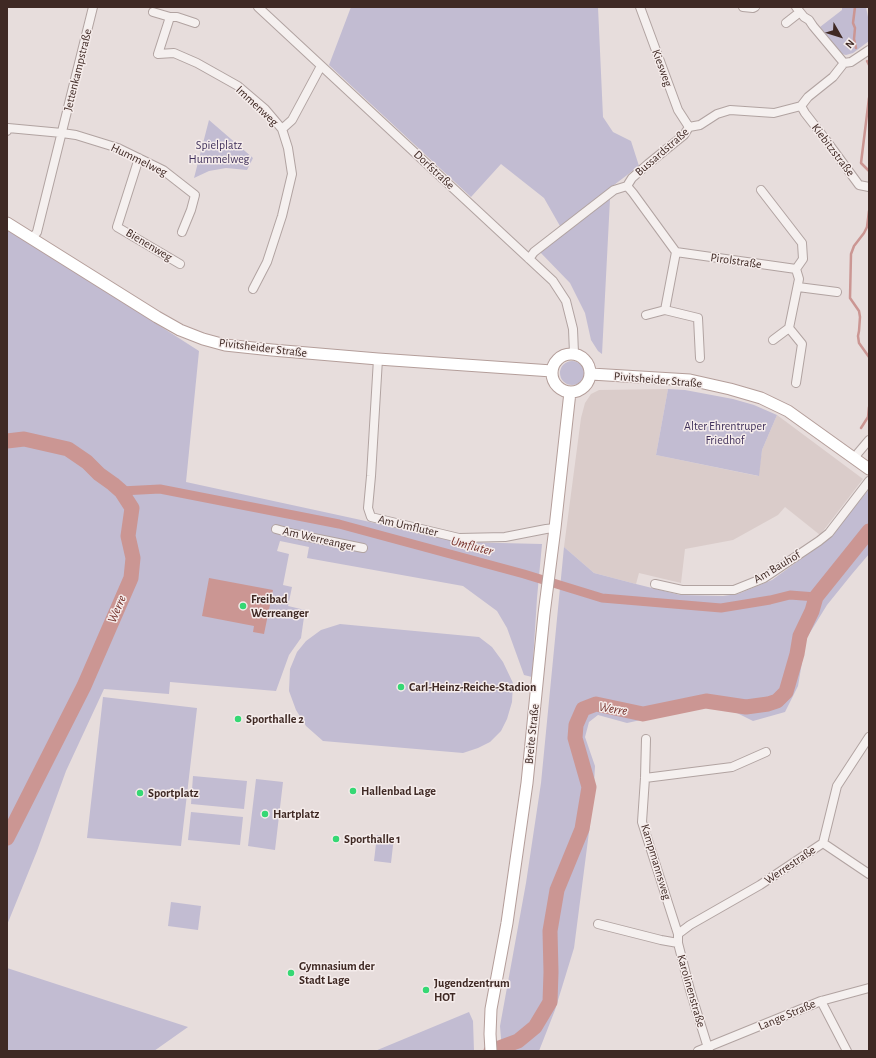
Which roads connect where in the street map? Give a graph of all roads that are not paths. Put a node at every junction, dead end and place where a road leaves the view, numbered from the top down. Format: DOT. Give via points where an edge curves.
graph roads {
  1 [pos="93,7"];
  2 [pos="258,7"];
  3 [pos="640,7"];
  4 [pos="743,7"];
  5 [pos="756,7"];
  6 [pos="798,10"];
  7 [pos="153,12"];
  8 [pos="170,17"];
  9 [pos="195,23"];
  10 [pos="786,23"];
  11 [pos="869,50"];
  12 [pos="844,63"];
  13 [pos="321,66"];
  14 [pos="801,106"];
  15 [pos="689,127"];
  16 [pos="282,129"];
  17 [pos="7,131"];
  18 [pos="62,133"];
  19 [pos="139,158"];
  20 [pos="627,186"];
  21 [pos="869,187"];
  22 [pos="761,190"];
  23 [pos="7,223"];
  24 [pos="182,232"];
  25 [pos="32,239"];
  26 [pos="676,252"];
  27 [pos="529,259"];
  28 [pos="180,264"];
  29 [pos="796,270"];
  30 [pos="798,287"];
  31 [pos="253,289"];
  32 [pos="837,292"];
  33 [pos="665,310"];
  34 [pos="646,315"];
  35 [pos="789,328"];
  36 [pos="773,340"];
  37 [pos="574,353"];
  38 [pos="700,358"];
  39 [pos="378,359"];
  40 [pos="552,371"];
  41 [pos="590,374"];
  42 [pos="796,383"];
  43 [pos="570,392"];
  44 [pos="869,440"];
  45 [pos="855,459"];
  46 [pos="869,469"];
  47 [pos="869,481"];
  48 [pos="555,528"];
  49 [pos="276,529"];
  50 [pos="362,548"];
  51 [pos="655,584"];
  52 [pos="869,737"];
  53 [pos="646,739"];
  54 [pos="766,752"];
  55 [pos="645,778"];
  56 [pos="823,843"];
  57 [pos="869,874"];
  58 [pos="598,924"];
  59 [pos="678,934"];
  60 [pos="678,943"];
  61 [pos="869,988"];
  62 [pos="821,1001"];
  63 [pos="708,1049"];
  64 [pos="491,1051"];
  65 [pos="698,1051"];
  66 [pos="847,1051"];
  1 -- 18 [label="street, Jettenkampstraße"];
  2 -- 13 [label="street, Dorfstraße"];
  3 -- 15 [label="street, Kiesweg" via="678,110"];
  4 -- 5 [label="street"];
  6 -- 10 [label="street"];
  6 -- 12 [label="street" via="804,18 810,20"];
  7 -- 8 [label="street"];
  8 -- 9 [label="street"];
  8 -- 16 [label="street, Immenweg" via="158,54 174,54 197,63 238,86"];
  11 -- 12 [label="street" via="851,62"];
  12 -- 14 [label="street" via="833,77"];
  13 -- 16 [label="street" via="292,120"];
  13 -- 27 [label="street, Dorfstraße"];
  14 -- 15 [label="street, Bussardstraße" via="774,113 730,110 717,114 700,125"];
  14 -- 21 [label="street, Kiebitzstraße" via="858,185"];
  15 -- 20 [label="street, Bussardstraße" via="684,135 632,178"];
  16 -- 31 [label="street, Immenweg" via="292,174 267,262"];
  17 -- 18 [label="street" via="8,128"];
  18 -- 19 [label="street, Hummelweg" via="118,148"];
  18 -- 25 [label="street, Jettenkampstraße"];
  19 -- 24 [label="street, Hummelweg" via="163,170 195,195"];
  19 -- 28 [label="street, Bienenweg" via="117,226"];
  20 -- 26 [label="street"];
  20 -- 27 [label="street, Bussardstraße" via="614,190 534,252"];
  22 -- 29 [label="street" via="802,243 803,259"];
  23 -- 25 [label="main road, Pivitsheider Straße"];
  25 -- 39 [label="main road, Pivitsheider Straße" via="157,317 196,337 225,345"];
  26 -- 29 [label="street, Pirolstraße"];
  26 -- 33 [label="street"];
  27 -- 37 [label="street, Dorfstraße" via="553,281 566,301 573,329"];
  29 -- 30 [label="street"];
  30 -- 32 [label="street"];
  30 -- 35 [label="street"];
  33 -- 34 [label="street"];
  33 -- 38 [label="street" via="698,318"];
  35 -- 36 [label="street"];
  35 -- 42 [label="street" via="802,344"];
  37 -- 40 [label="main road" via="557,360"];
  37 -- 41 [label="main road" via="588,363"];
  39 -- 40 [label="main road, Pivitsheider Straße"];
  39 -- 48 [label="street, Am Umfluter" via="368,508 371,517 459,538 505,537"];
  40 -- 43 [label="main road" via="556,385"];
  41 -- 43 [label="main road" via="586,386 576,392"];
  41 -- 45 [label="main road, Pivitsheider Straße" via="690,380 761,398 788,411"];
  43 -- 48 [label="main road, Breite Straße"];
  44 -- 45 [label="street"];
  45 -- 46 [label="main road, Pivitsheider Straße"];
  47 -- 51 [label="street, Am Bauhof" via="829,533 764,578 734,590 682,590"];
  48 -- 64 [label="main road, Breite Straße" via="527,783 508,916 491,1009"];
  49 -- 50 [label="street, Am Werreanger"];
  52 -- 56 [label="street, Werrestraße" via="837,786"];
  53 -- 55 [label="street, Kampmannsweg"];
  54 -- 55 [label="street" via="732,767"];
  55 -- 59 [label="street, Kampmannsweg" via="642,822"];
  56 -- 57 [label="street"];
  56 -- 59 [label="street, Werrestraße" via="760,885 690,924"];
  58 -- 60 [label="street, Karolinenstraße"];
  59 -- 60 [label="street, Kampmannsweg"];
  60 -- 63 [label="street, Karolinenstraße"];
  61 -- 62 [label="street, Lange Straße"];
  62 -- 63 [label="street, Lange Straße"];
  62 -- 66 [label="street"];
  63 -- 65 [label="street, Lange Straße"];
}
